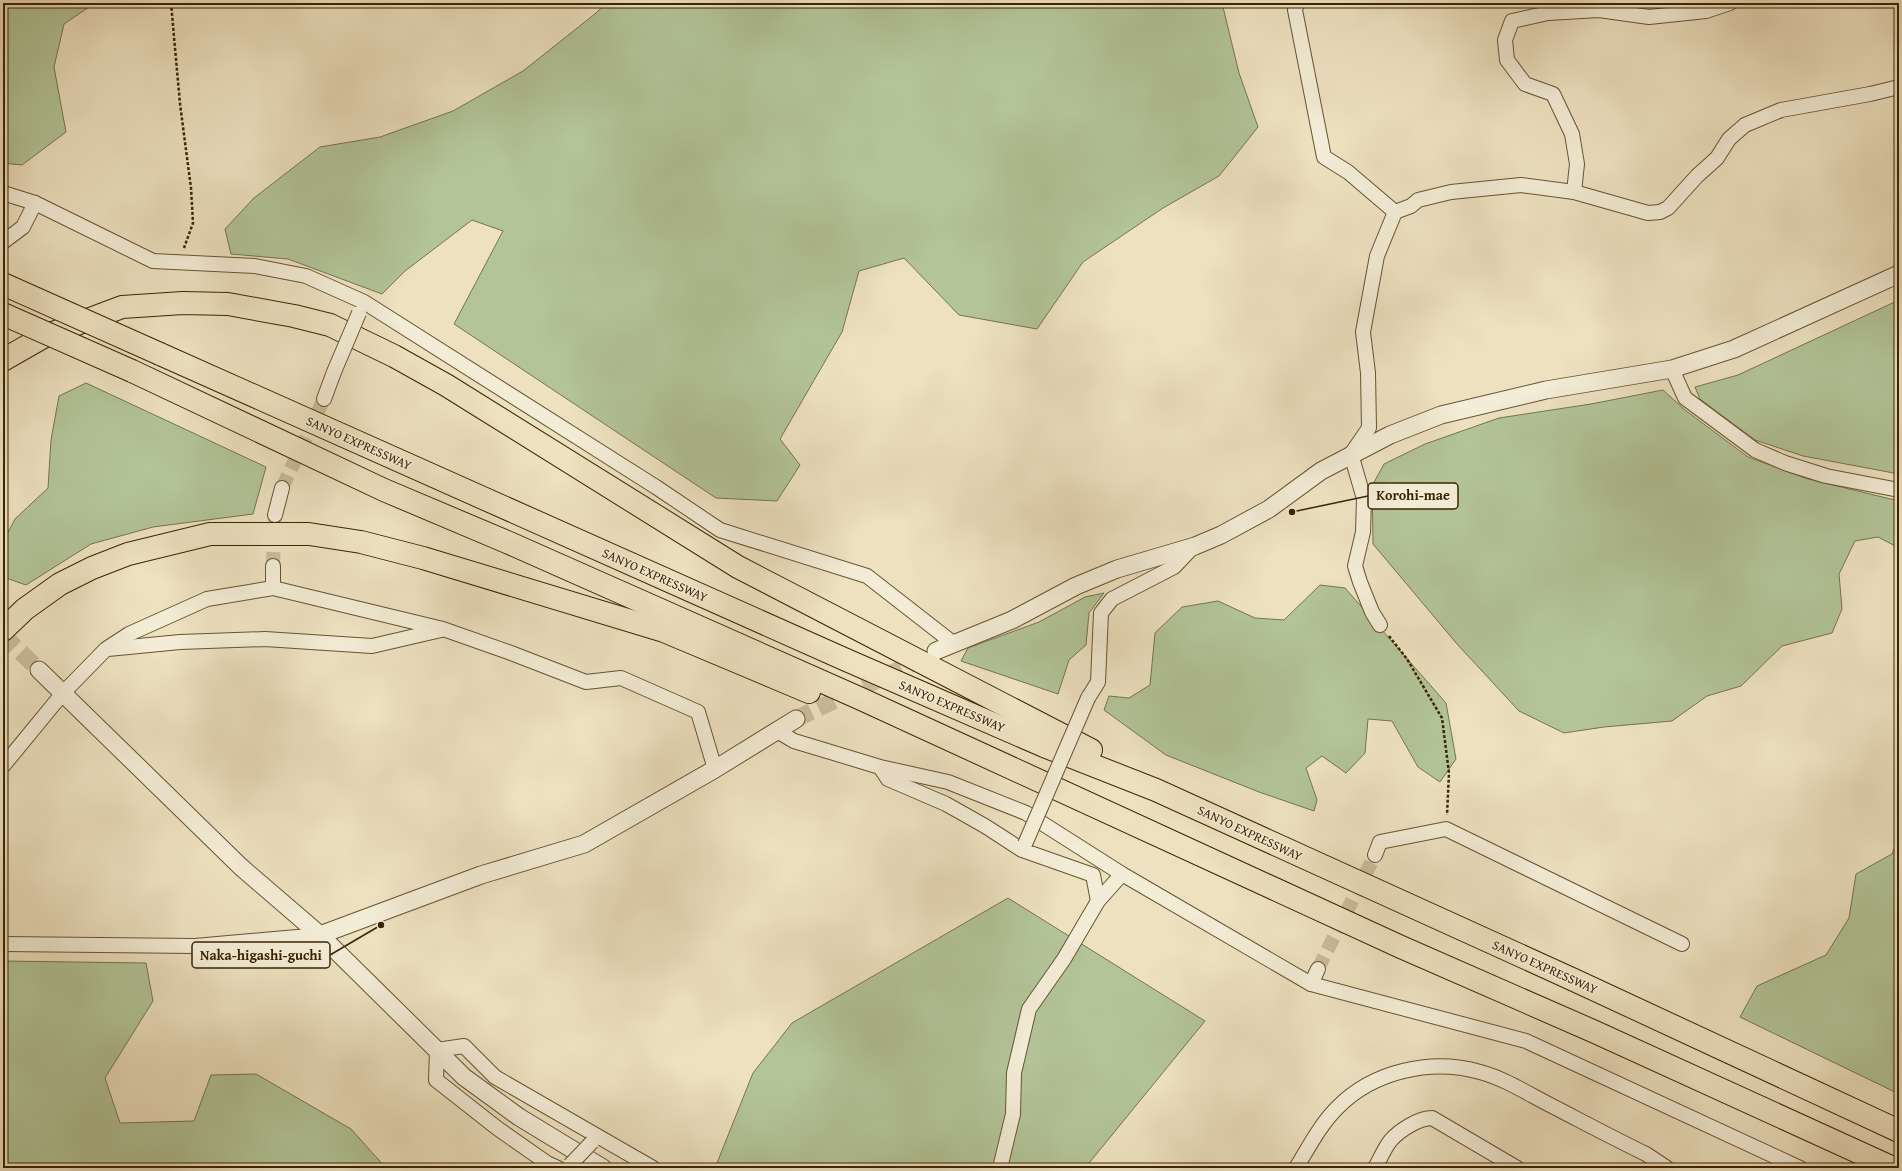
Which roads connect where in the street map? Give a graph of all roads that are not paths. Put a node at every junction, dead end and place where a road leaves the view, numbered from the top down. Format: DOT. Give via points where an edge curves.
graph roads {
  1 [pos="1297,3"];
  2 [pos="1730,3"];
  3 [pos="1899,87"];
  4 [pos="1574,192"];
  5 [pos="3,193"];
  6 [pos="35,203"];
  7 [pos="1395,212"];
  8 [pos="3,242"];
  9 [pos="1899,274"];
  10 [pos="3,284"];
  11 [pos="361,307"];
  12 [pos="3,314"];
  13 [pos="3,360"];
  14 [pos="1672,369"];
  15 [pos="324,399"];
  16 [pos="1351,454"];
  17 [pos="282,488"];
  18 [pos="1899,490"];
  19 [pos="275,515"];
  20 [pos="1195,546"];
  21 [pos="273,566"];
  22 [pos="273,588"];
  23 [pos="1380,625"];
  24 [pos="443,629"];
  25 [pos="3,630"];
  26 [pos="953,644"];
  27 [pos="106,649"];
  28 [pos="936,651"];
  29 [pos="39,670"];
  30 [pos="63,693"];
  31 [pos="796,719"];
  32 [pos="777,731"];
  33 [pos="3,766"];
  34 [pos="880,767"];
  35 [pos="715,769"];
  36 [pos="1156,790"];
  37 [pos="1023,847"];
  38 [pos="1375,855"];
  39 [pos="1122,874"];
  40 [pos="1098,901"];
  41 [pos="320,935"];
  42 [pos="3,944"];
  43 [pos="1682,944"];
  44 [pos="1401,947"];
  45 [pos="1318,969"];
  46 [pos="1311,984"];
  47 [pos="437,1050"];
  48 [pos="1899,1131"];
  49 [pos="594,1139"];
  50 [pos="557,1166"];
  51 [pos="603,1168"];
  52 [pos="653,1168"];
  53 [pos="1000,1168"];
  54 [pos="1296,1168"];
  55 [pos="1375,1168"];
  56 [pos="1517,1168"];
  57 [pos="1667,1168"];
  58 [pos="1800,1168"];
  59 [pos="1893,1168"];
  1 -- 7 [label="street" via="1295,10 1324,156 1348,172"];
  2 -- 4 [label="street" via="1706,11 1649,17 1600,10 1548,13 1512,21 1505,40 1507,60 1525,84 1553,94 1572,134 1577,164"];
  3 -- 4 [label="street" via="1781,110 1745,126 1729,139 1718,158 1697,176 1668,208 1660,212 1648,213"];
  4 -- 7 [label="street" via="1521,185 1451,192 1418,200 1411,206"];
  5 -- 6 [label="street"];
  6 -- 8 [label="street" via="23,227"];
  6 -- 11 [label="street" via="153,261 255,266 306,276"];
  7 -- 16 [label="street" via="1377,256 1363,332 1368,373 1369,428"];
  9 -- 14 [label="street" via="1734,349"];
  10 -- 36 [label="highway, SANYO EXPRESSWAY, bridge" via="844,659 1044,746"];
  11 -- 15 [label="street, bridge"];
  11 -- 26 [label="street" via="656,487 720,530 867,576"];
  12 -- 44 [label="highway, bridge" via="132,371 384,490 859,698"];
  13 -- 36 [label="highway" via="45,336 122,307 183,303 228,304 294,316 330,326 394,356 446,385 738,567 1092,751"];
  14 -- 16 [label="street" via="1546,390 1441,415"];
  14 -- 18 [label="street" via="1685,398 1755,450 1826,476"];
  16 -- 20 [label="street" via="1321,471 1269,509 1222,535"];
  16 -- 23 [label="street" via="1364,499 1363,532 1356,566 1372,612"];
  17 -- 19 [label="street"];
  20 -- 26 [label="street" via="1117,569 1076,586 1012,620"];
  20 -- 37 [label="street, bridge" via="1174,566 1112,599 1101,613 1098,682 1088,698"];
  21 -- 22 [label="street"];
  22 -- 24 [label="street"];
  22 -- 27 [label="street" via="207,598 129,634"];
  24 -- 27 [label="street" via="372,646 265,639 180,642"];
  24 -- 35 [label="street" via="586,682 621,678 698,712"];
  25 -- 44 [label="highway" via="25,609 60,584 128,554 165,544 210,534 266,533 309,534 361,542 423,558 664,631 922,738 1104,820"];
  26 -- 28 [label="street"];
  27 -- 30 [label="street"];
  29 -- 30 [label="street"];
  30 -- 33 [label="street"];
  30 -- 41 [label="street" via="241,867"];
  31 -- 32 [label="street"];
  32 -- 34 [label="street" via="794,741"];
  32 -- 35 [label="street"];
  34 -- 37 [label="street" via="888,780 946,804"];
  34 -- 39 [label="street" via="948,782 1026,813"];
  35 -- 41 [label="street" via="584,844 481,875"];
  36 -- 48 [label="highway, SANYO EXPRESSWAY"];
  37 -- 40 [label="street" via="1093,875"];
  38 -- 43 [label="street" via="1380,842 1446,829"];
  39 -- 40 [label="street"];
  39 -- 46 [label="street"];
  40 -- 53 [label="street" via="1064,959 1029,1009 1014,1073 1013,1114"];
  41 -- 42 [label="street" via="195,946"];
  41 -- 47 [label="street"];
  44 -- 59 [label="highway"];
  45 -- 46 [label="street"];
  46 -- 58 [label="street" via="1526,1041"];
  47 -- 49 [label="street" via="464,1046 495,1077"];
  47 -- 50 [label="street" via="436,1080 497,1128"];
  47 -- 51 [label="street" via="464,1077 507,1108"];
  49 -- 50 [label="street, bridge"];
  49 -- 52 [label="street"];
  54 -- 57 [label="street" via="1321,1127 1354,1093 1398,1072 1435,1066 1464,1068 1499,1079 1646,1154"];
  55 -- 56 [label="street" via="1391,1140 1417,1120 1426,1118 1432,1118"];
}
